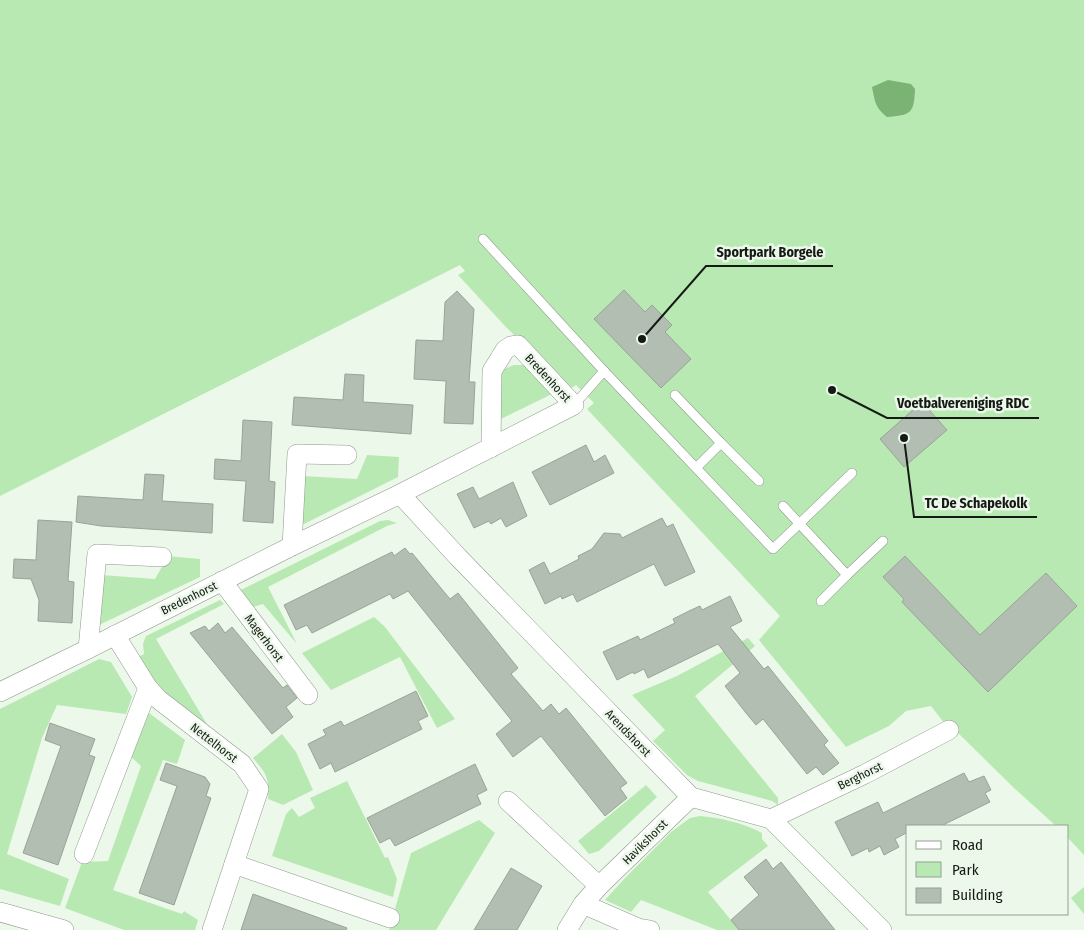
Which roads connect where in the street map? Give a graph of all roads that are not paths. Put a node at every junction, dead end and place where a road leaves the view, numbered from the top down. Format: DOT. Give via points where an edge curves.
graph roads {
  1 [pos="483,239"];
  2 [pos="604,371"];
  3 [pos="675,396"];
  4 [pos="574,405"];
  5 [pos="721,443"];
  6 [pos="490,448"];
  7 [pos="347,455"];
  8 [pos="697,467"];
  9 [pos="852,473"];
  10 [pos="759,481"];
  11 [pos="400,494"];
  12 [pos="783,506"];
  13 [pos="800,524"];
  14 [pos="884,541"];
  15 [pos="292,546"];
  16 [pos="162,557"];
  17 [pos="847,575"];
  18 [pos="222,582"];
  19 [pos="821,602"];
  20 [pos="115,634"];
  21 [pos="88,650"];
  22 [pos="148,688"];
  23 [pos="0,692"];
  24 [pos="308,695"];
  25 [pos="949,730"];
  26 [pos="690,797"];
  27 [pos="508,801"];
  28 [pos="770,819"];
  29 [pos="84,854"];
  30 [pos="234,864"];
  31 [pos="599,886"];
  32 [pos="583,904"];
  33 [pos="0,912"];
  34 [pos="390,918"];
  35 [pos="57,929"];
  36 [pos="212,930"];
  37 [pos="567,930"];
  38 [pos="650,930"];
  39 [pos="882,930"];
  1 -- 2 [label="lane"];
  2 -- 4 [label="lane"];
  2 -- 8 [label="lane"];
  3 -- 5 [label="lane"];
  4 -- 6 [label="street, Bredenhorst"];
  4 -- 6 [label="street, Bredenhorst" via="518,345 511,346 492,371"];
  5 -- 8 [label="lane"];
  5 -- 10 [label="lane"];
  6 -- 11 [label="street, Bredenhorst"];
  7 -- 15 [label="street" via="297,454"];
  8 -- 13 [label="lane" via="773,550"];
  9 -- 13 [label="lane"];
  11 -- 15 [label="street, Bredenhorst"];
  11 -- 26 [label="street, Arendshorst"];
  12 -- 13 [label="lane"];
  13 -- 17 [label="lane"];
  14 -- 17 [label="lane"];
  15 -- 18 [label="street, Bredenhorst"];
  16 -- 21 [label="street" via="97,554"];
  17 -- 19 [label="lane"];
  18 -- 20 [label="street, Bredenhorst"];
  18 -- 24 [label="street, Magerhorst"];
  20 -- 21 [label="street, Bredenhorst"];
  20 -- 22 [label="street, Nettelhorst"];
  21 -- 23 [label="street, Bredenhorst"];
  22 -- 29 [label="street"];
  22 -- 30 [label="street, Nettelhorst" via="242,764 259,789"];
  25 -- 28 [label="street, Berghorst"];
  26 -- 28 [label="street"];
  26 -- 31 [label="street, Havikshorst"];
  27 -- 31 [label="street"];
  28 -- 39 [label="street"];
  30 -- 34 [label="street"];
  30 -- 36 [label="street, Nettelhorst"];
  31 -- 32 [label="street, Havikshorst"];
  32 -- 37 [label="street, Havikshorst"];
  32 -- 38 [label="street"];
  33 -- 35 [label="street"];
}
